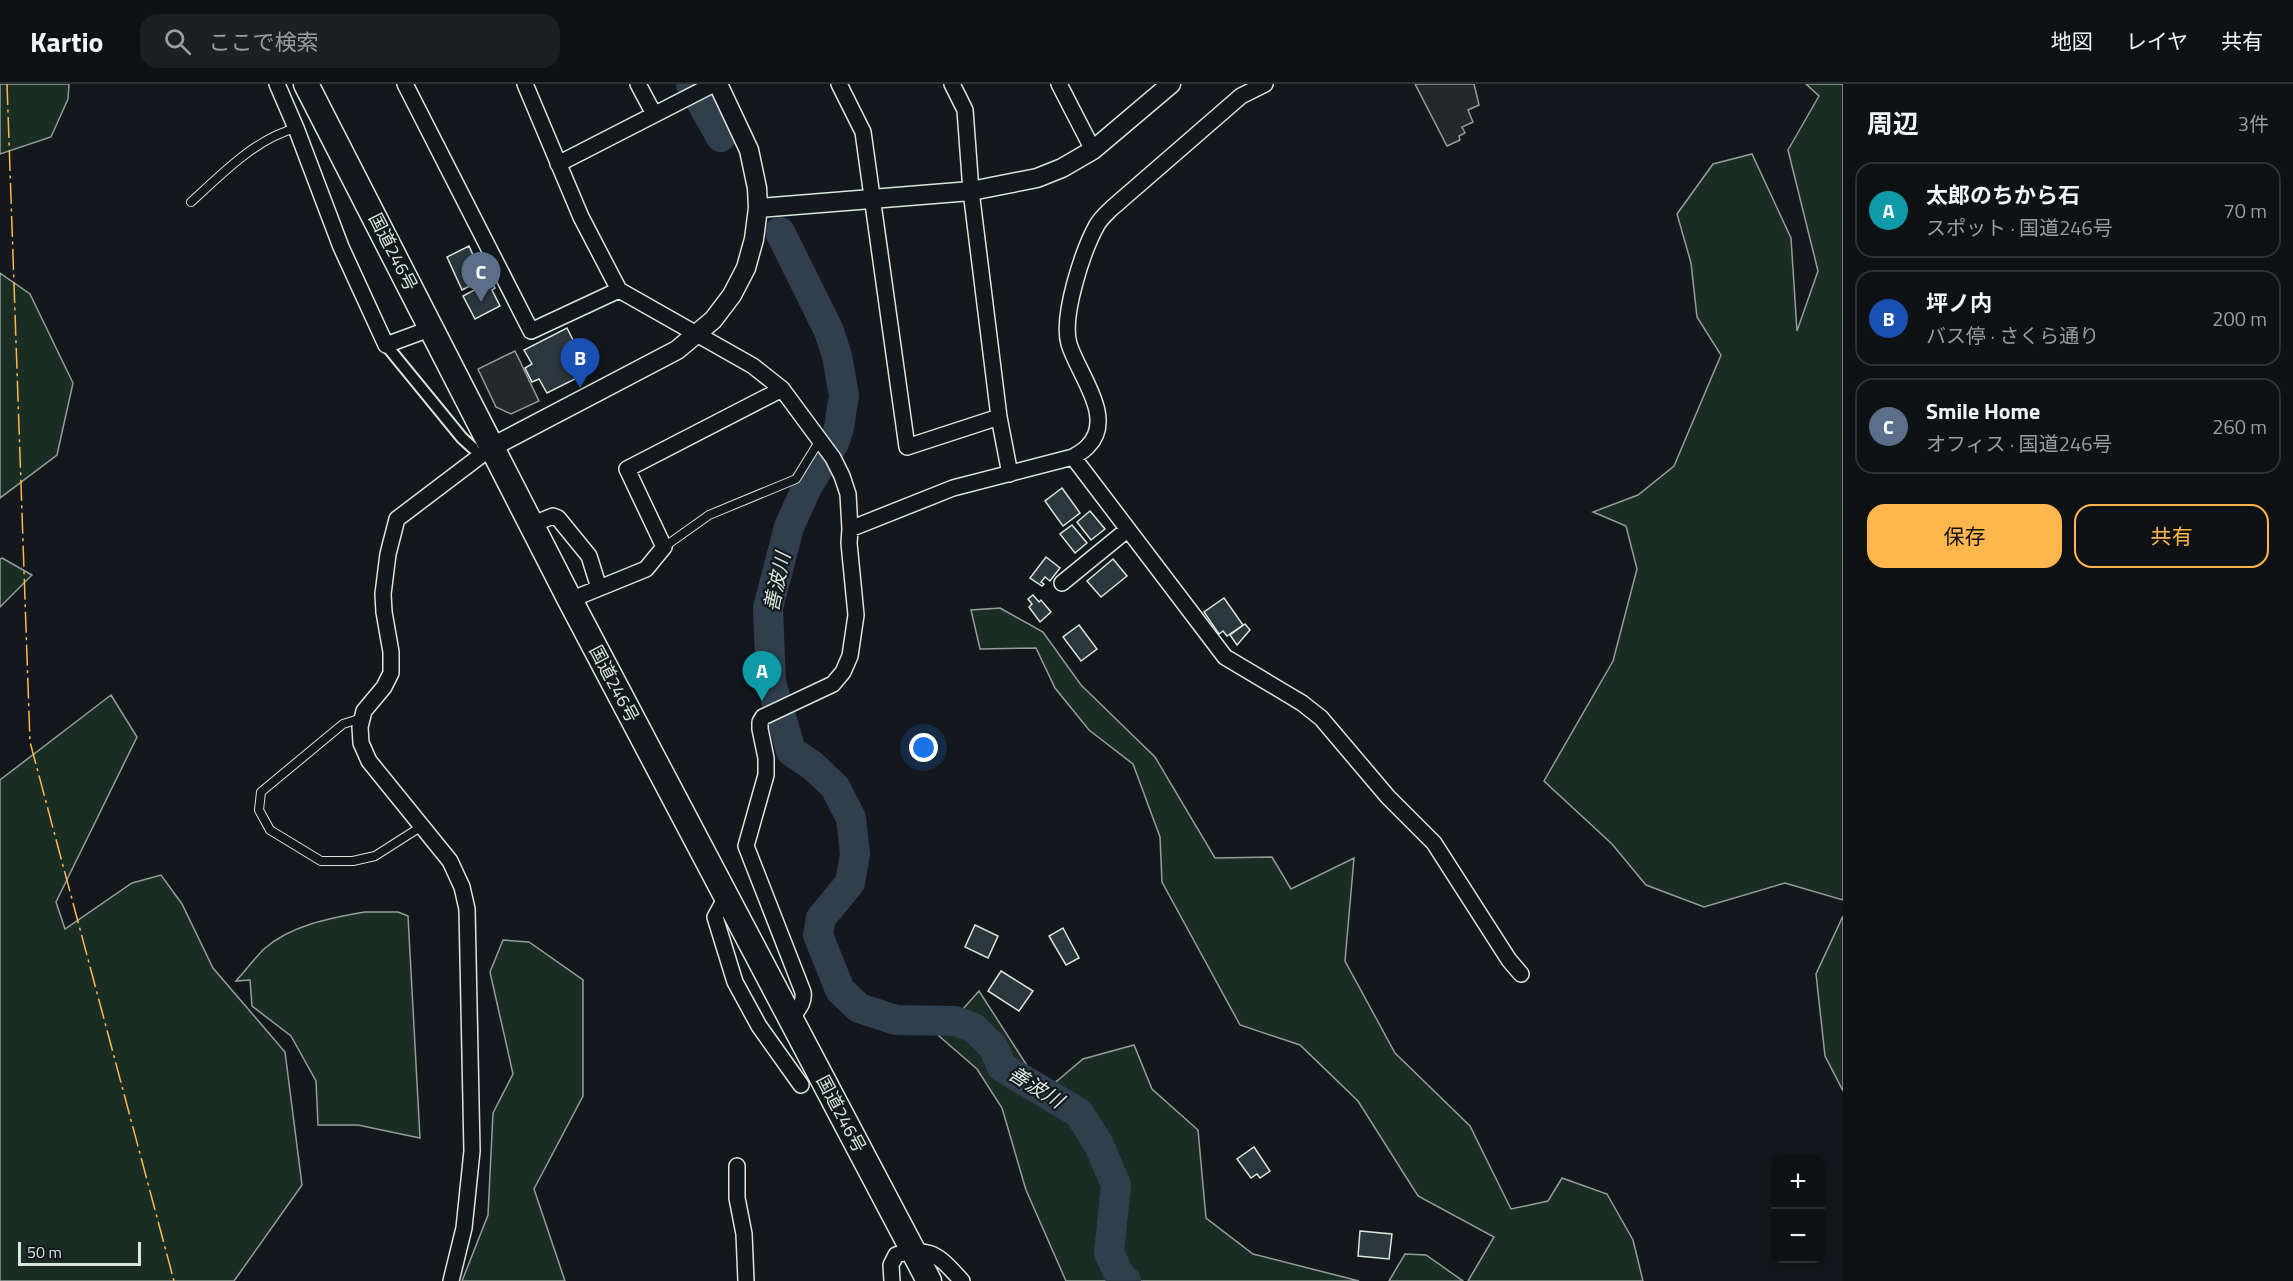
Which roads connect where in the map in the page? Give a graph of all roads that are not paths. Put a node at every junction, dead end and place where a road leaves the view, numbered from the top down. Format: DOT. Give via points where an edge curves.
graph roads {
  1 [pos="277,84"];
  2 [pos="306,84"];
  3 [pos="405,84"];
  4 [pos="525,84"];
  5 [pos="638,84"];
  6 [pos="716,84"];
  7 [pos="839,84"];
  8 [pos="952,84"];
  9 [pos="1059,84"];
  10 [pos="1265,84"];
  11 [pos="1169,85"];
  12 [pos="654,114"];
  13 [pos="323,118"];
  14 [pos="296,128"];
  15 [pos="1093,150"];
  16 [pos="558,164"];
  17 [pos="971,191"];
  18 [pos="872,200"];
  19 [pos="191,202"];
  20 [pos="758,208"];
  21 [pos="620,290"];
  22 [pos="432,328"];
  23 [pos="697,334"];
  24 [pos="386,345"];
  25 [pos="782,389"];
  26 [pos="999,417"];
  27 [pos="482,447"];
  28 [pos="825,448"];
  29 [pos="1073,457"];
  30 [pos="1010,474"];
  31 [pos="531,525"];
  32 [pos="850,530"];
  33 [pos="1127,530"];
  34 [pos="664,547"];
  35 [pos="1062,583"];
  36 [pos="599,588"];
  37 [pos="570,600"];
  38 [pos="362,718"];
  39 [pos="422,826"];
  40 [pos="726,897"];
  41 [pos="1521,974"];
  42 [pos="791,1019"];
  43 [pos="801,1085"];
  44 [pos="737,1166"];
  45 [pos="912,1250"];
  46 [pos="451,1281"];
  47 [pos="746,1281"];
  48 [pos="892,1281"];
  49 [pos="928,1281"];
  50 [pos="962,1281"];
  1 -- 14 [label="street"];
  2 -- 13 [label="highway, 国道246号"];
  3 -- 21 [label="street" via="531,331"];
  4 -- 16 [label="street"];
  5 -- 12 [label="street"];
  6 -- 12 [label="street"];
  6 -- 20 [label="street" via="749,150"];
  7 -- 18 [label="street" via="863,132"];
  8 -- 17 [label="street" via="965,110"];
  9 -- 15 [label="street"];
  10 -- 29 [label="street" via="1241,96 1098,222 1070,298 1066,325 1069,344 1100,424 1088,446"];
  11 -- 15 [label="street"];
  12 -- 16 [label="street"];
  13 -- 14 [label="street"];
  13 -- 22 [label="highway, 国道246号"];
  14 -- 19 [label="lane" via="279,132 239,160"];
  14 -- 24 [label="street" via="341,248"];
  15 -- 17 [label="street" via="1036,178"];
  16 -- 21 [label="street"];
  17 -- 18 [label="street"];
  17 -- 26 [label="street"];
  18 -- 20 [label="street"];
  18 -- 26 [label="street" via="907,447"];
  20 -- 23 [label="street" via="754,239 740,282 720,312"];
  21 -- 23 [label="street"];
  22 -- 24 [label="street"];
  22 -- 27 [label="highway, 国道246号"];
  23 -- 25 [label="street" via="753,366"];
  23 -- 27 [label="street" via="677,350"];
  24 -- 27 [label="street" via="462,438"];
  25 -- 28 [label="street"];
  25 -- 34 [label="street" via="627,469"];
  26 -- 30 [label="street"];
  27 -- 31 [label="highway, 国道246号"];
  27 -- 38 [label="street" via="397,519 383,594 391,673"];
  28 -- 32 [label="street" via="843,476"];
  28 -- 34 [label="lane" via="796,479 709,515"];
  29 -- 30 [label="street"];
  29 -- 33 [label="street"];
  30 -- 32 [label="street" via="952,488"];
  31 -- 36 [label="street" via="553,516 558,518 589,556"];
  31 -- 37 [label="highway, 国道246号"];
  32 -- 42 [label="street" via="856,615 850,657 843,672 820,692 776,710 760,722 766,775 746,846 803,992 802,1003"];
  33 -- 35 [label="street"];
  33 -- 41 [label="street" via="1225,657 1322,718 1388,798 1434,843"];
  34 -- 36 [label="street" via="646,569"];
  36 -- 37 [label="street"];
  37 -- 40 [label="highway, 国道246号"];
  38 -- 39 [label="street" via="361,743 369,761"];
  38 -- 39 [label="lane" via="343,724 261,792 259,810 270,831 321,861 352,861 375,856"];
  39 -- 46 [label="street" via="450,861 467,909 472,1151 464,1228"];
  40 -- 42 [label="highway, 国道246号"];
  40 -- 43 [label="street" via="715,916 735,982 759,1026"];
  42 -- 45 [label="highway, 国道246号"];
  44 -- 47 [label="street"];
  45 -- 48 [label="street" via="896,1255 891,1265"];
  45 -- 49 [label="highway, 国道246号"];
  45 -- 50 [label="street" via="930,1252 943,1260"];
}
